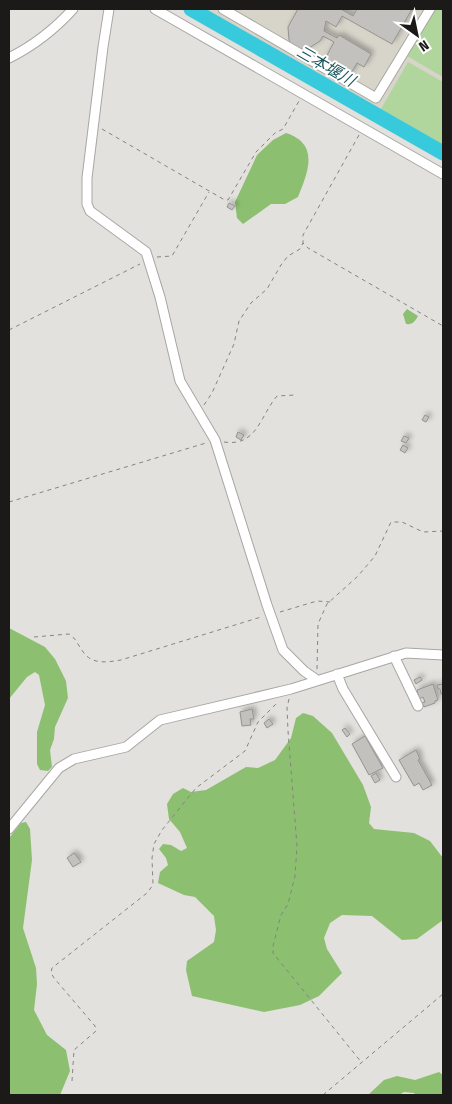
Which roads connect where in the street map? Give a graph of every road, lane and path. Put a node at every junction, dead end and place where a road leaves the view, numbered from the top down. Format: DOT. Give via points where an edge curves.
graph roads {
  1 [pos="73,9"];
  2 [pos="109,9"];
  3 [pos="155,9"];
  4 [pos="223,9"];
  5 [pos="430,9"];
  6 [pos="9,58"];
  7 [pos="302,94"];
  8 [pos="94,123"];
  9 [pos="363,128"];
  10 [pos="443,174"];
  11 [pos="209,192"];
  12 [pos="303,243"];
  13 [pos="148,257"];
  14 [pos="443,326"];
  15 [pos="9,330"];
  16 [pos="295,395"];
  17 [pos="199,412"];
  18 [pos="215,440"];
  19 [pos="9,502"];
  20 [pos="443,531"];
  21 [pos="330,602"];
  22 [pos="270,614"];
  23 [pos="34,637"];
  24 [pos="443,654"];
  25 [pos="394,656"];
  26 [pos="337,674"];
  27 [pos="317,680"];
  28 [pos="291,689"];
  29 [pos="278,702"];
  30 [pos="418,706"];
  31 [pos="396,778"];
  32 [pos="9,829"];
  33 [pos="443,994"];
  34 [pos="362,1063"];
  35 [pos="72,1081"];
  36 [pos="329,1091"];
  37 [pos="323,1095"];
  38 [pos="329,1095"];
  1 -- 6 [label="street" via="52,32"];
  2 -- 8 [label="street"];
  3 -- 7 [label="street"];
  4 -- 5 [label="street" via="376,98"];
  7 -- 9 [label="street"];
  7 -- 11 [label="path" via="283,129 256,152 228,200"];
  8 -- 11 [label="path"];
  8 -- 13 [label="street" via="87,204 90,211 139,246"];
  9 -- 10 [label="street"];
  9 -- 12 [label="path" via="303,235"];
  11 -- 13 [label="path" via="172,256"];
  12 -- 14 [label="path"];
  12 -- 17 [label="path" via="300,250 288,256 267,290 251,303 240,321 234,344 212,393"];
  13 -- 15 [label="path"];
  13 -- 17 [label="street" via="180,381"];
  16 -- 18 [label="path" via="277,396 256,431 238,443"];
  17 -- 18 [label="street"];
  18 -- 19 [label="path"];
  18 -- 22 [label="street"];
  20 -- 21 [label="path" via="423,532 402,522 391,522 375,556"];
  21 -- 22 [label="path" via="317,601"];
  21 -- 27 [label="path" via="318,624"];
  22 -- 23 [label="path" via="104,663 84,654 76,638 69,634"];
  22 -- 27 [label="street" via="283,650"];
  24 -- 25 [label="street" via="406,653"];
  25 -- 26 [label="street"];
  25 -- 30 [label="street"];
  26 -- 27 [label="street"];
  26 -- 31 [label="street"];
  27 -- 28 [label="street"];
  28 -- 32 [label="street" via="160,720 126,747 74,759 59,768"];
  28 -- 34 [label="path" via="287,708 297,846 295,876 273,946 274,953"];
  29 -- 35 [label="path" via="258,722 245,751 196,788 162,830 154,844 153,886 52,968 54,978 96,1031 74,1050"];
  33 -- 34 [label="path"];
  34 -- 36 [label="path"];
  36 -- 37 [label="path"];
  36 -- 38 [label="path"];
}
